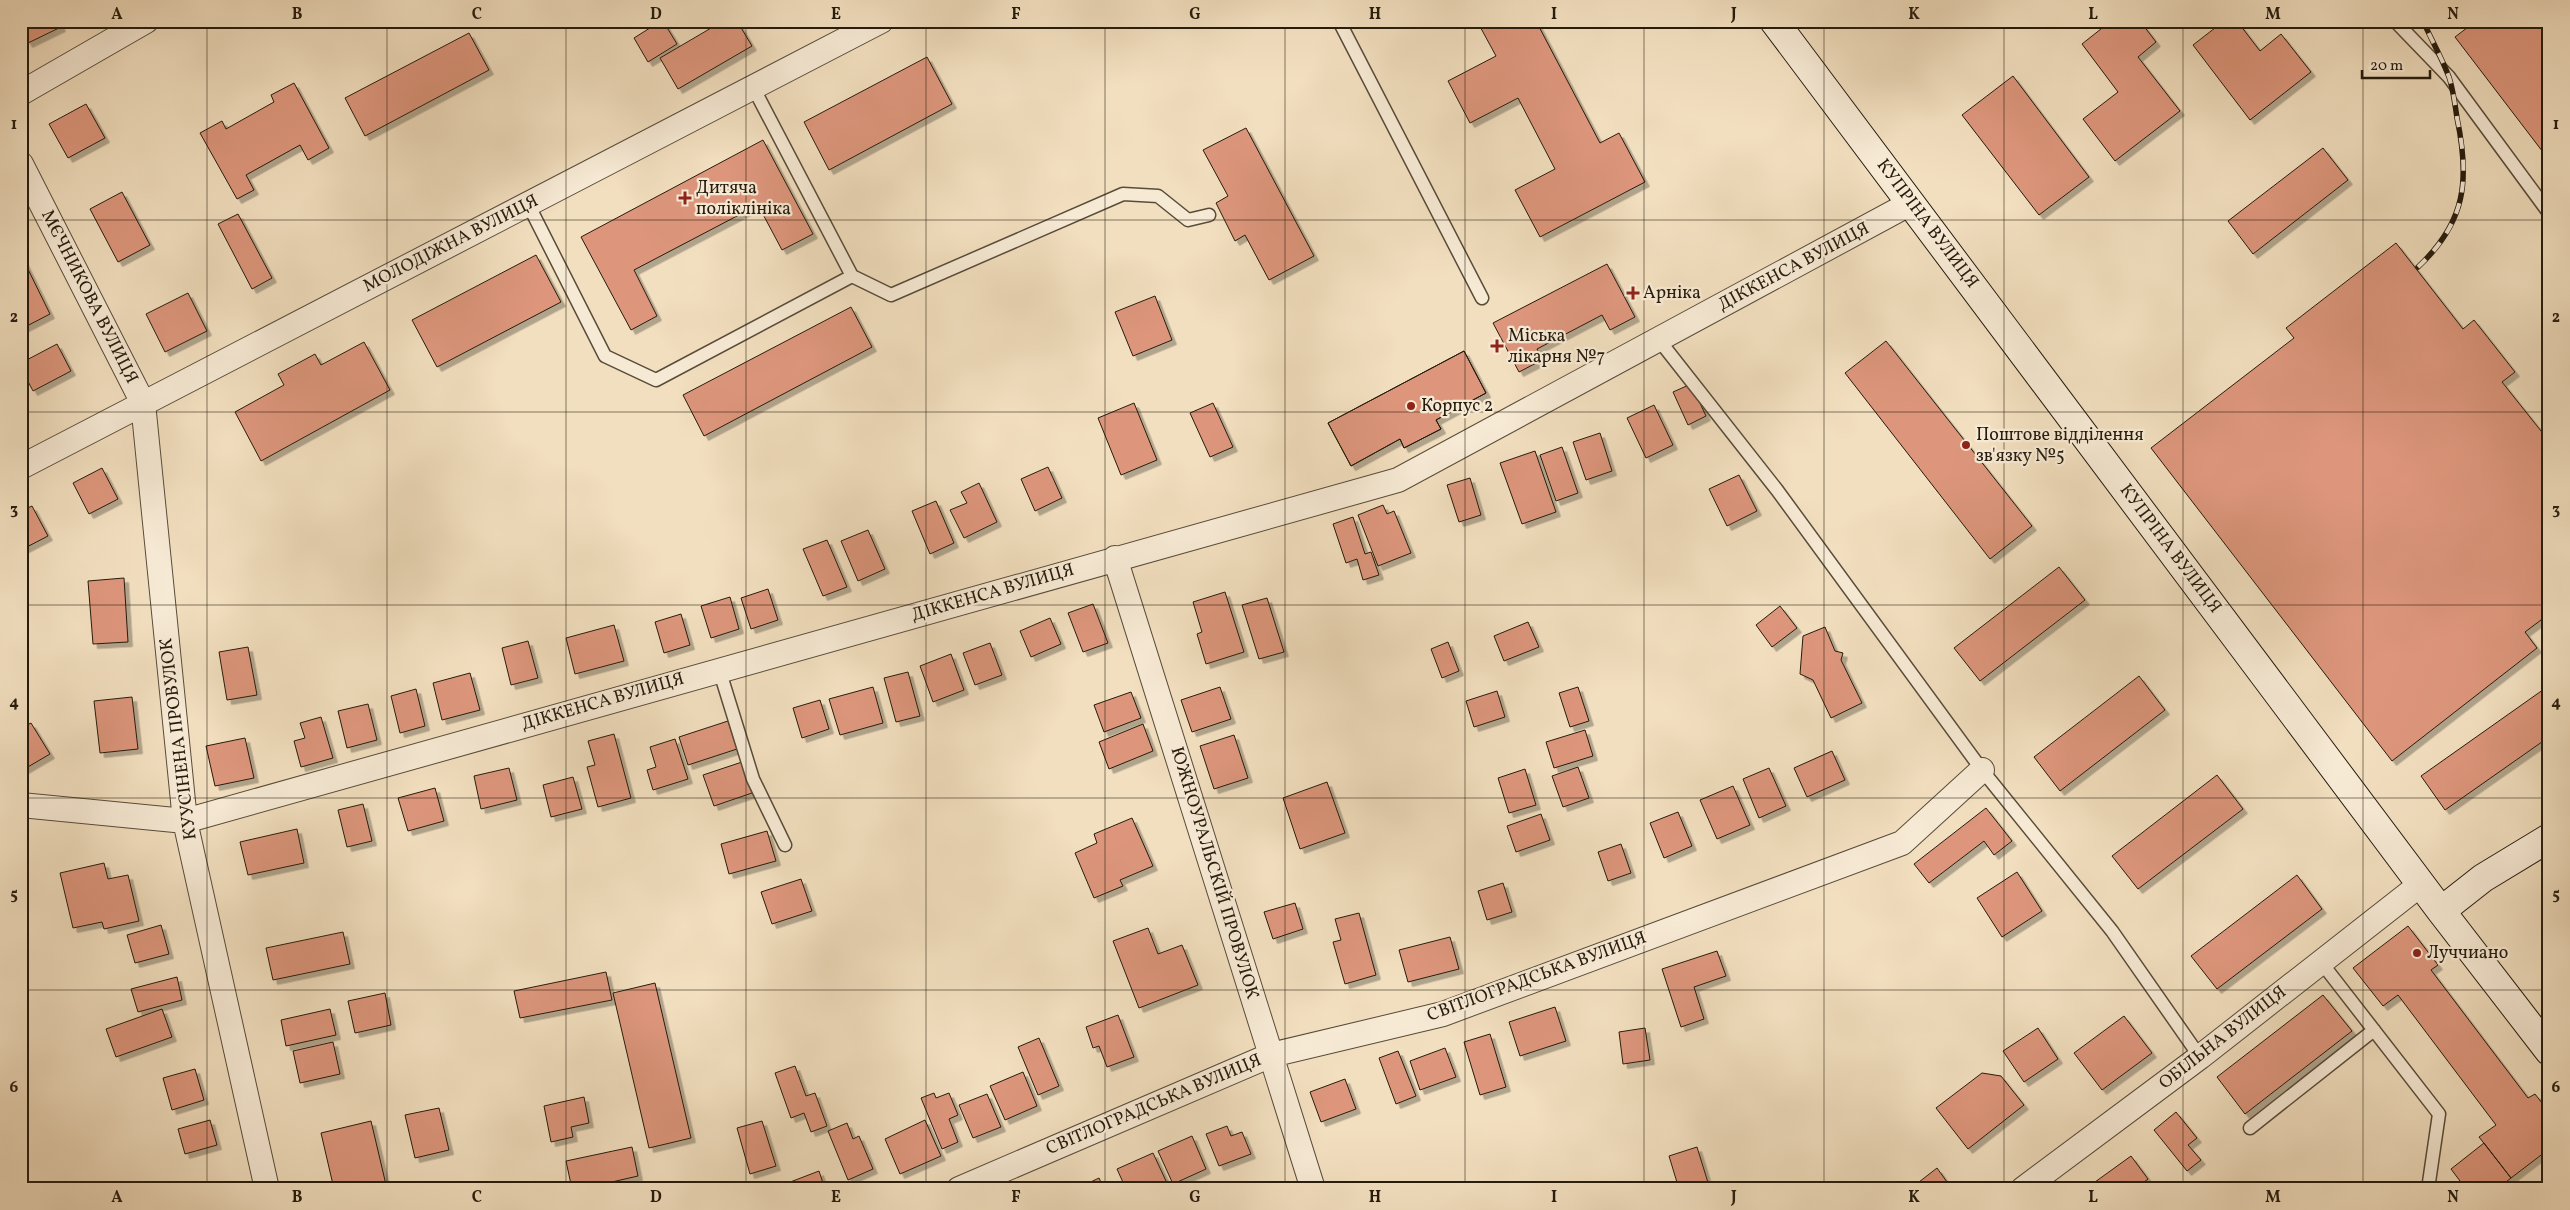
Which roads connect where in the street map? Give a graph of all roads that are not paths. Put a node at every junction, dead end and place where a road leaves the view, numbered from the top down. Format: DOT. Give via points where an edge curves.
graph roads {
  1 [pos="146,21"];
  2 [pos="881,21"];
  3 [pos="1339,21"];
  4 [pos="1774,21"];
  5 [pos="2395,21"];
  6 [pos="753,87"];
  7 [pos="21,93"];
  8 [pos="21,164"];
  9 [pos="1911,203"];
  10 [pos="528,204"];
  11 [pos="2549,212"];
  12 [pos="1209,215"];
  13 [pos="852,276"];
  14 [pos="1482,298"];
  15 [pos="1659,340"];
  16 [pos="143,403"];
  17 [pos="21,467"];
  18 [pos="1115,558"];
  19 [pos="719,669"];
  20 [pos="1982,770"];
  21 [pos="21,805"];
  22 [pos="185,821"];
  23 [pos="2549,838"];
  24 [pos="785,845"];
  25 [pos="2421,884"];
  26 [pos="2441,911"];
  27 [pos="2321,962"];
  28 [pos="2374,1030"];
  29 [pos="2549,1051"];
  30 [pos="1271,1055"];
  31 [pos="2200,1057"];
  32 [pos="2250,1128"];
  33 [pos="267,1189"];
  34 [pos="959,1189"];
  35 [pos="1313,1189"];
  36 [pos="2023,1189"];
  37 [pos="2428,1189"];
  1 -- 7 [label="street"];
  2 -- 6 [label="street, МОЛОДІЖНА ВУЛИЦЯ"];
  3 -- 14 [label="lane"];
  4 -- 9 [label="main road, КУПРІНА ВУЛИЦЯ"];
  5 -- 11 [label="lane" via="2449,77"];
  6 -- 10 [label="street, МОЛОДІЖНА ВУЛИЦЯ"];
  6 -- 13 [label="lane"];
  8 -- 16 [label="street, МЄЧНИКОВА ВУЛИЦЯ"];
  9 -- 15 [label="street, ДІККЕНСА ВУЛИЦЯ"];
  9 -- 25 [label="main road, КУПРІНА ВУЛИЦЯ"];
  10 -- 13 [label="lane" via="605,356 656,380"];
  10 -- 16 [label="street, МОЛОДІЖНА ВУЛИЦЯ"];
  12 -- 13 [label="lane" via="1188,220 1158,196 1123,194 891,295"];
  15 -- 18 [label="street, ДІККЕНСА ВУЛИЦЯ" via="1398,480"];
  15 -- 20 [label="lane" via="1778,490"];
  16 -- 17 [label="street, МОЛОДІЖНА ВУЛИЦЯ"];
  16 -- 22 [label="street, КУУСІНЕНА ПРОВУЛОК"];
  18 -- 19 [label="street, ДІККЕНСА ВУЛИЦЯ"];
  18 -- 30 [label="street, ЮЖНОУРАЛЬСКІЙ ПРОВУЛОК"];
  19 -- 22 [label="street, ДІККЕНСА ВУЛИЦЯ"];
  19 -- 24 [label="lane" via="753,779"];
  20 -- 30 [label="street, СВІТЛОГРАДСЬКА ВУЛИЦЯ" via="1902,843 1443,1014"];
  20 -- 31 [label="lane" via="2112,932"];
  21 -- 22 [label="street, ДІККЕНСА ВУЛИЦЯ"];
  22 -- 33 [label="street, КУУСІНЕНА ПРОВУЛОК"];
  23 -- 26 [label="main road" via="2483,878"];
  25 -- 26 [label="main road, КУПРІНА ВУЛИЦЯ"];
  25 -- 27 [label="street, ОБІЛЬНА ВУЛИЦЯ"];
  26 -- 29 [label="main road, КУПРІНА ВУЛИЦЯ"];
  27 -- 28 [label="lane"];
  27 -- 31 [label="street, ОБІЛЬНА ВУЛИЦЯ"];
  28 -- 32 [label="lane"];
  28 -- 37 [label="lane" via="2439,1114"];
  30 -- 34 [label="street, СВІТЛОГРАДСЬКА ВУЛИЦЯ"];
  30 -- 35 [label="street, ЮЖНОУРАЛЬСКІЙ ПРОВУЛОК"];
  31 -- 36 [label="street, ОБІЛЬНА ВУЛИЦЯ"];
}
